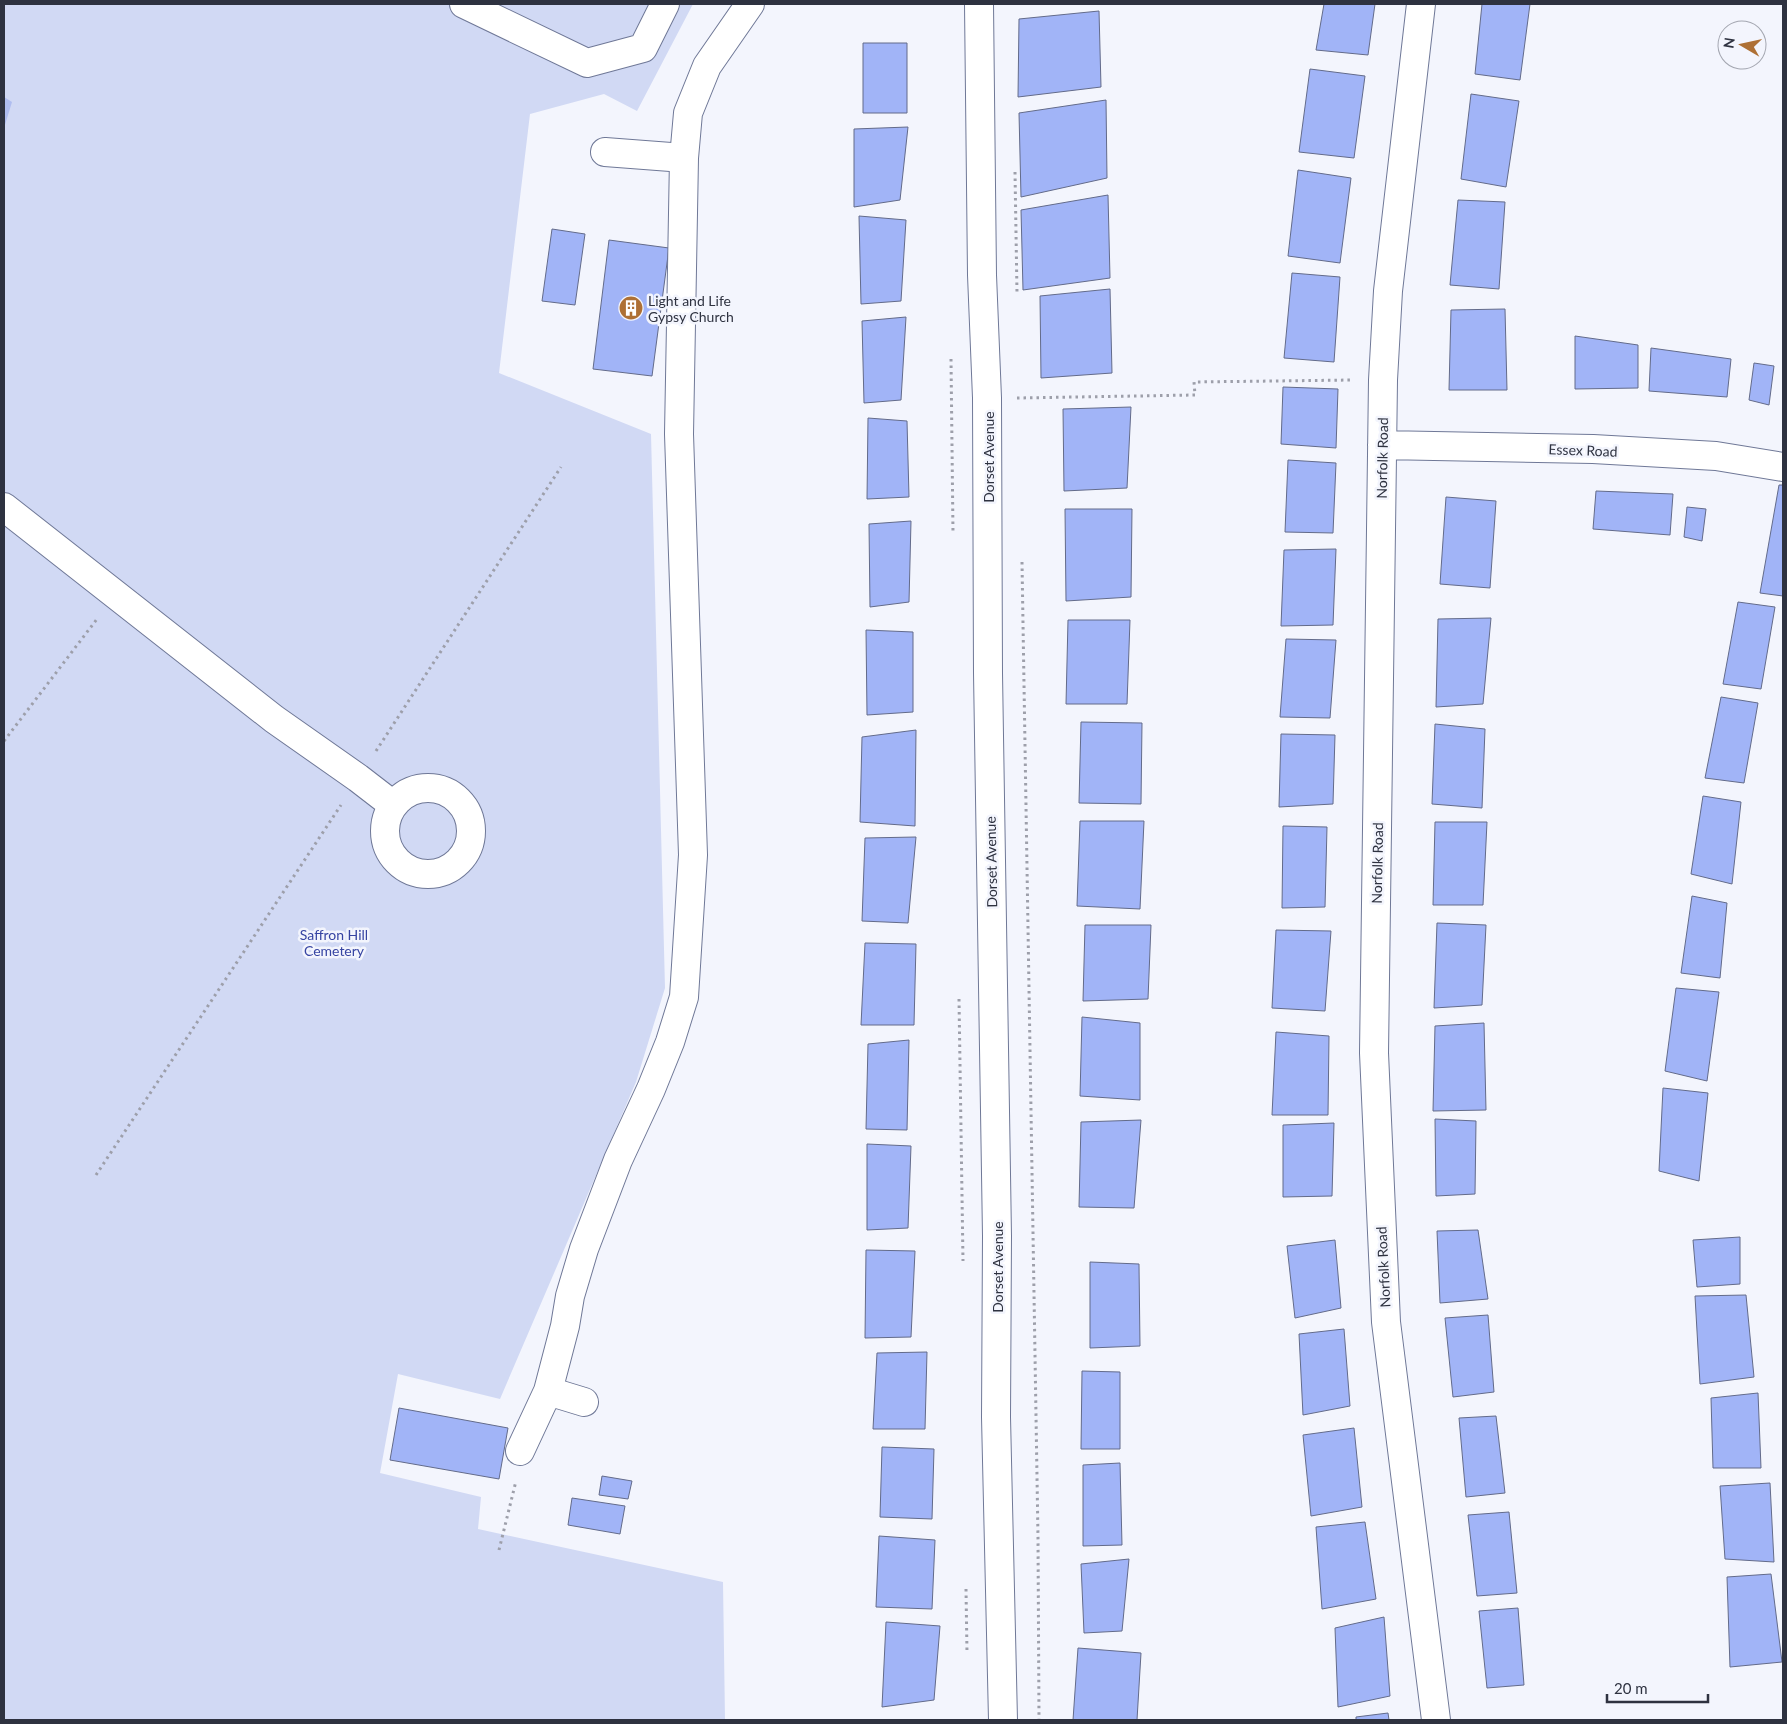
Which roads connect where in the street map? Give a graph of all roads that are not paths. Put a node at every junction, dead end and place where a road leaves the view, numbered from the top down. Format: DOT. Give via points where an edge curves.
graph roads {
  1 [pos="464,4"];
  2 [pos="665,4"];
  3 [pos="750,4"];
  4 [pos="979,4"];
  5 [pos="1421,4"];
  6 [pos="605,152"];
  7 [pos="684,158"];
  8 [pos="1382,445"];
  9 [pos="1783,467"];
  10 [pos="4,507"];
  11 [pos="393,805"];
  12 [pos="548,1391"];
  13 [pos="584,1402"];
  14 [pos="520,1451"];
  15 [pos="1003,1720"];
  16 [pos="1436,1720"];
  1 -- 2 [label="street" via="587,63 643,48"];
  3 -- 7 [label="street" via="707,66 688,114"];
  4 -- 15 [label="street, Dorset Avenue" via="982,275 988,398 996,1417"];
  5 -- 8 [label="street, Norfolk Road" via="1388,291"];
  6 -- 7 [label="street"];
  7 -- 12 [label="street" via="679,434 692,855 684,997 667,1050 618,1160 584,1249"];
  8 -- 9 [label="street, Essex Road" via="1593,449 1716,456"];
  8 -- 16 [label="street, Norfolk Road" via="1374,1053 1386,1322"];
  10 -- 11 [label="street" via="274,719"];
  12 -- 13 [label="street"];
  12 -- 14 [label="street"];
}
